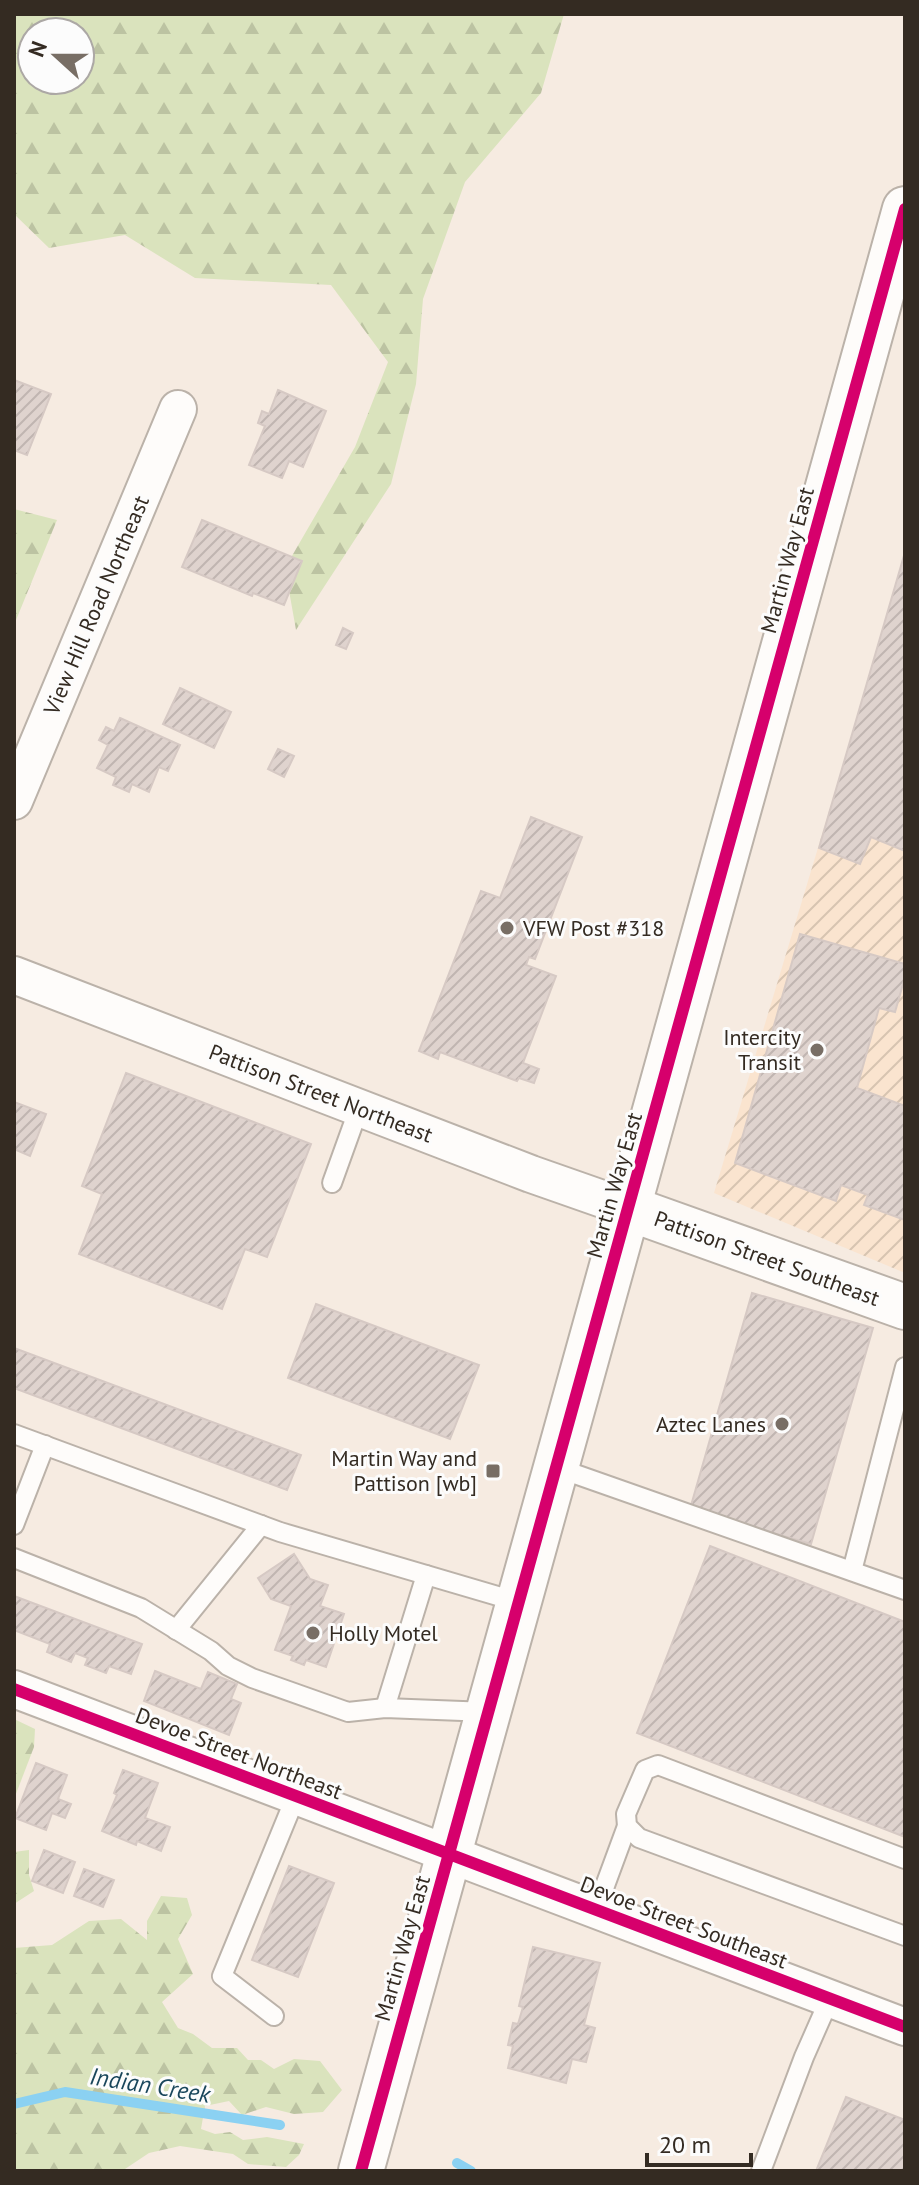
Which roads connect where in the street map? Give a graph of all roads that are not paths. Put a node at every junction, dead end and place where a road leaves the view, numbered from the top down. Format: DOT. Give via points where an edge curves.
graph roads {
  1 [pos="905,209"];
  2 [pos="178,409"];
  3 [pos="14,801"];
  4 [pos="14,975"];
  5 [pos="359,1108"];
  6 [pos="332,1183"];
  7 [pos="628,1208"];
  8 [pos="905,1307"];
  9 [pos="905,1367"];
  10 [pos="14,1434"];
  11 [pos="45,1445"];
  12 [pos="555,1467"];
  13 [pos="14,1525"];
  14 [pos="261,1525"];
  15 [pos="14,1558"];
  16 [pos="852,1571"];
  17 [pos="426,1575"];
  18 [pos="905,1590"];
  19 [pos="518,1602"];
  20 [pos="176,1630"];
  21 [pos="14,1689"];
  22 [pos="385,1708"];
  23 [pos="488,1712"];
  24 [pos="296,1796"];
  25 [pos="627,1826"];
  26 [pos="450,1854"];
  27 [pos="905,1859"];
  28 [pos="596,1910"];
  29 [pos="905,1936"];
  30 [pos="830,1998"];
  31 [pos="274,2016"];
  32 [pos="905,2027"];
  33 [pos="361,2171"];
  34 [pos="761,2171"];
  1 -- 7 [label="main road, Martin Way East"];
  2 -- 3 [label="street, View Hill Road Northeast"];
  4 -- 5 [label="street, Pattison Street Northeast"];
  5 -- 6 [label="lane"];
  5 -- 7 [label="street, Pattison Street Northeast"];
  7 -- 8 [label="main road, Pattison Street Southeast"];
  7 -- 12 [label="main road, Martin Way East"];
  9 -- 16 [label="lane"];
  10 -- 11 [label="lane"];
  11 -- 13 [label="lane"];
  11 -- 14 [label="lane"];
  12 -- 16 [label="lane"];
  12 -- 19 [label="main road, Martin Way East"];
  14 -- 17 [label="lane"];
  14 -- 20 [label="lane"];
  15 -- 20 [label="lane" via="141,1608"];
  16 -- 18 [label="lane"];
  17 -- 19 [label="lane"];
  17 -- 22 [label="lane"];
  19 -- 23 [label="main road, Martin Way East"];
  20 -- 22 [label="lane" via="252,1678 348,1712"];
  21 -- 24 [label="street, Devoe Street Northeast"];
  22 -- 23 [label="lane"];
  23 -- 26 [label="main road, Martin Way East"];
  24 -- 26 [label="street, Devoe Street Northeast"];
  24 -- 31 [label="lane" via="222,1976"];
  25 -- 27 [label="lane" via="626,1814 645,1770 658,1765"];
  25 -- 28 [label="lane"];
  25 -- 29 [label="lane" via="639,1838"];
  26 -- 28 [label="street, Devoe Street Southeast"];
  26 -- 33 [label="main road, Martin Way East"];
  28 -- 30 [label="street, Devoe Street Southeast"];
  30 -- 32 [label="street, Devoe Street Southeast"];
  30 -- 34 [label="lane"];
}
